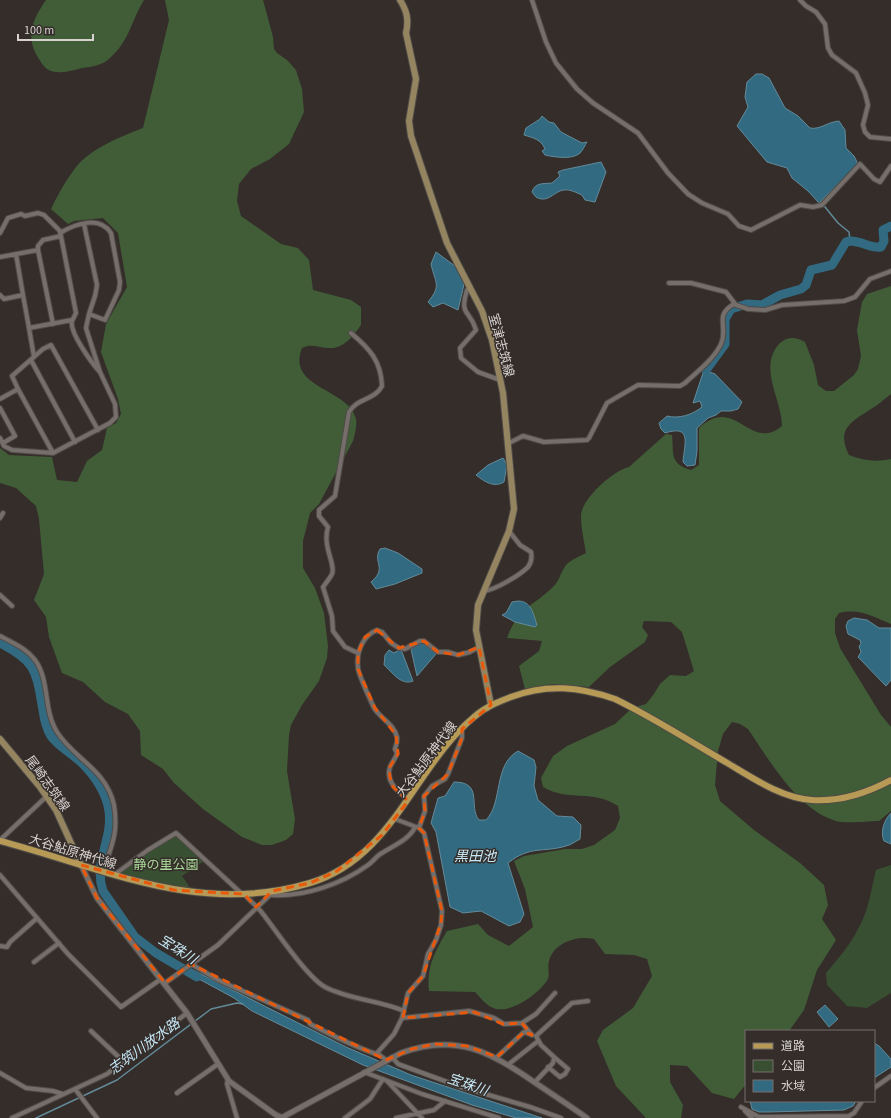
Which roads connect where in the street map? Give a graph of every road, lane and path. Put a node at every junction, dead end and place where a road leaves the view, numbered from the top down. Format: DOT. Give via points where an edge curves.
graph roads {
  1 [pos="400,0"];
  2 [pos="532,0"];
  3 [pos="800,0"];
  4 [pos="891,139"];
  5 [pos="891,166"];
  6 [pos="84,224"];
  7 [pos="0,233"];
  8 [pos="61,235"];
  9 [pos="38,250"];
  10 [pos="16,254"];
  11 [pos="0,257"];
  12 [pos="891,271"];
  13 [pos="669,282"];
  14 [pos="471,288"];
  15 [pos="0,295"];
  16 [pos="23,295"];
  17 [pos="734,304"];
  18 [pos="89,314"];
  19 [pos="72,320"];
  20 [pos="53,324"];
  21 [pos="29,328"];
  22 [pos="351,333"];
  23 [pos="32,358"];
  24 [pos="100,372"];
  25 [pos="500,380"];
  26 [pos="18,389"];
  27 [pos="0,399"];
  28 [pos="0,408"];
  29 [pos="98,430"];
  30 [pos="0,438"];
  31 [pos="76,442"];
  32 [pos="3,443"];
  33 [pos="509,443"];
  34 [pos="53,453"];
  35 [pos="3,513"];
  36 [pos="0,518"];
  37 [pos="509,531"];
  38 [pos="484,591"];
  39 [pos="0,595"];
  40 [pos="12,606"];
  41 [pos="0,636"];
  42 [pos="479,647"];
  43 [pos="358,653"];
  44 [pos="491,705"];
  45 [pos="462,729"];
  46 [pos="0,739"];
  47 [pos="891,780"];
  48 [pos="47,796"];
  49 [pos="408,801"];
  50 [pos="395,819"];
  51 [pos="417,827"];
  52 [pos="0,840"];
  53 [pos="81,866"];
  54 [pos="105,871"];
  55 [pos="0,875"];
  56 [pos="114,875"];
  57 [pos="272,893"];
  58 [pos="243,894"];
  59 [pos="256,907"];
  60 [pos="36,918"];
  61 [pos="59,943"];
  62 [pos="0,946"];
  63 [pos="34,962"];
  64 [pos="190,965"];
  65 [pos="161,978"];
  66 [pos="164,984"];
  67 [pos="555,993"];
  68 [pos="588,1001"];
  69 [pos="404,1011"];
  70 [pos="187,1014"];
  71 [pos="402,1018"];
  72 [pos="522,1023"];
  73 [pos="92,1031"];
  74 [pos="534,1036"];
  75 [pos="538,1041"];
  76 [pos="377,1053"];
  77 [pos="392,1057"];
  78 [pos="497,1057"];
  79 [pos="554,1057"];
  80 [pos="386,1060"];
  81 [pos="124,1062"];
  82 [pos="218,1064"];
  83 [pos="509,1064"];
  84 [pos="548,1067"];
  85 [pos="367,1071"];
  86 [pos="0,1073"];
  87 [pos="891,1076"];
  88 [pos="228,1079"];
  89 [pos="385,1080"];
  90 [pos="535,1082"];
  91 [pos="875,1087"];
  92 [pos="75,1089"];
  93 [pos="177,1093"];
  94 [pos="63,1094"];
  95 [pos="445,1101"];
  96 [pos="861,1102"];
  97 [pos="418,1113"];
  98 [pos="583,1117"];
  99 [pos="12,1118"];
  100 [pos="97,1118"];
  101 [pos="237,1118"];
  102 [pos="282,1118"];
  103 [pos="345,1118"];
  104 [pos="396,1118"];
  105 [pos="422,1118"];
  106 [pos="500,1118"];
  107 [pos="561,1118"];
  108 [pos="752,1118"];
  1 -- 14 [label="main road, 室津志筑線" via="407,13 406,33 416,79 409,121 411,136 445,238"];
  2 -- 5 [label="street" via="546,42 556,63 569,80 593,103 638,133 668,173 688,194 728,214 738,226 751,230 800,206 822,205 860,164 880,182"];
  3 -- 4 [label="street" via="816,12 824,24 828,48 832,55 856,73 868,105 863,125 865,132 870,137"];
  6 -- 8 [label="street" via="72,226"];
  6 -- 18 [label="street" via="97,285"];
  6 -- 18 [label="street" via="96,222 107,227 120,282 119,290 105,320"];
  7 -- 8 [label="street" via="8,218 38,213 44,215"];
  8 -- 9 [label="street" via="43,240"];
  8 -- 19 [label="street" via="76,312"];
  9 -- 10 [label="street"];
  9 -- 20 [label="street"];
  10 -- 11 [label="street"];
  10 -- 16 [label="street"];
  12 -- 17 [label="street" via="870,279 855,297 844,301 757,310"];
  13 -- 17 [label="street" via="691,282 726,292"];
  14 -- 25 [label="main road, 室津志筑線" via="484,317"];
  14 -- 25 [label="street" via="467,290 463,304 476,330 460,348 461,358 478,372"];
  15 -- 16 [label="street" via="4,299"];
  16 -- 21 [label="street"];
  17 -- 33 [label="street" via="724,309 722,314 721,344 685,383 678,386 638,385 612,399 605,404 587,440 544,442 523,436"];
  18 -- 24 [label="street" via="86,328"];
  19 -- 20 [label="street"];
  19 -- 24 [label="street" via="74,333 91,363"];
  20 -- 21 [label="street"];
  21 -- 23 [label="street"];
  22 -- 43 [label="street" via="374,357 381,373 382,386 372,397 353,405 349,412 335,496 319,510 318,516 328,527 325,535 327,550 333,564 332,573 323,587 332,616 333,631 345,647"];
  23 -- 26 [label="street" via="12,376"];
  23 -- 29 [label="street" via="51,345"];
  23 -- 31 [label="street"];
  24 -- 29 [label="street" via="112,393 117,412 113,421"];
  25 -- 33 [label="main road, 室津志筑線"];
  26 -- 27 [label="street"];
  26 -- 34 [label="street"];
  28 -- 32 [label="street" via="15,436"];
  29 -- 31 [label="street"];
  30 -- 32 [label="street"];
  31 -- 34 [label="street"];
  32 -- 34 [label="street" via="12,450"];
  33 -- 37 [label="main road, 室津志筑線" via="514,509"];
  35 -- 36 [label="street"];
  37 -- 38 [label="main road, 室津志筑線"];
  37 -- 38 [label="street" via="532,557 528,566 510,580"];
  38 -- 42 [label="main road, 室津志筑線" via="477,616"];
  39 -- 40 [label="street"];
  41 -- 54 [label="street" via="23,648 34,659 41,671 50,719 55,729 92,767 111,796 115,826"];
  42 -- 43 [label="street" via="458,655 438,652 424,641 420,641 405,649 391,643 377,630 369,633"];
  42 -- 44 [label="main road, 室津志筑線"];
  43 -- 49 [label="street" via="358,669 374,708 392,727 397,738 396,757 389,768 390,780 393,787"];
  44 -- 45 [label="main road, 大谷鮎原神代線"];
  44 -- 47 [label="main road, 大谷鮎原神代線" via="532,690 564,688 588,691 625,704 772,788 811,800 851,797"];
  45 -- 49 [label="main road, 大谷鮎原神代線"];
  45 -- 51 [label="street" via="462,738 448,774 424,796 425,811"];
  46 -- 48 [label="main road, 尾崎志筑線"];
  48 -- 52 [label="street"];
  48 -- 53 [label="main road, 尾崎志筑線" via="68,833"];
  49 -- 50 [label="main road, 大谷鮎原神代線"];
  50 -- 51 [label="street"];
  50 -- 57 [label="main road, 大谷鮎原神代線" via="382,835 346,866 319,880"];
  51 -- 57 [label="street" via="379,855 370,865 349,877 282,896"];
  51 -- 69 [label="street" via="424,833 442,916 440,931 428,954 424,972 410,990"];
  52 -- 53 [label="main road, 大谷鮎原神代線"];
  53 -- 54 [label="main road, 大谷鮎原神代線"];
  53 -- 65 [label="street" via="97,898"];
  54 -- 56 [label="main road, 大谷鮎原神代線"];
  55 -- 60 [label="street"];
  56 -- 58 [label="main road, 大谷鮎原神代線" via="192,893"];
  56 -- 58 [label="street" via="176,833"];
  57 -- 58 [label="main road, 大谷鮎原神代線"];
  57 -- 59 [label="street"];
  58 -- 59 [label="street"];
  59 -- 64 [label="street" via="218,945"];
  59 -- 69 [label="street" via="307,970 324,986 359,1000"];
  60 -- 61 [label="street"];
  60 -- 62 [label="street" via="7,947"];
  61 -- 63 [label="street"];
  61 -- 65 [label="street" via="121,1007"];
  64 -- 66 [label="street"];
  64 -- 76 [label="street" via="308,1020 310,1024 337,1038 365,1051"];
  65 -- 66 [label="street"];
  66 -- 70 [label="street"];
  67 -- 72 [label="street" via="536,1014"];
  68 -- 74 [label="street" via="572,1003"];
  69 -- 71 [label="street"];
  70 -- 81 [label="street"];
  70 -- 82 [label="street"];
  71 -- 72 [label="street" via="469,1011 494,1018 504,1024"];
  71 -- 76 [label="street" via="394,1034"];
  72 -- 74 [label="street"];
  73 -- 81 [label="street"];
  74 -- 75 [label="street"];
  74 -- 78 [label="street" via="524,1032"];
  75 -- 79 [label="street"];
  75 -- 83 [label="street"];
  76 -- 80 [label="street"];
  77 -- 78 [label="street" via="419,1047 443,1044 467,1046"];
  77 -- 80 [label="street"];
  77 -- 107 [label="street" via="398,1064 454,1085"];
  78 -- 83 [label="street"];
  79 -- 84 [label="street" via="553,1063"];
  79 -- 84 [label="street" via="568,1069 566,1074 560,1077"];
  80 -- 85 [label="street"];
  81 -- 92 [label="street" via="100,1078"];
  82 -- 88 [label="street"];
  82 -- 93 [label="street"];
  83 -- 90 [label="street"];
  84 -- 90 [label="street"];
  85 -- 89 [label="street"];
  85 -- 102 [label="street"];
  86 -- 94 [label="street" via="26,1088"];
  87 -- 91 [label="street"];
  88 -- 101 [label="street" via="227,1084"];
  88 -- 102 [label="street"];
  89 -- 95 [label="street"];
  89 -- 97 [label="street"];
  89 -- 103 [label="street" via="370,1099"];
  90 -- 98 [label="street"];
  92 -- 94 [label="street"];
  92 -- 100 [label="street"];
  94 -- 99 [label="street"];
  95 -- 97 [label="street" via="434,1110"];
  95 -- 106 [label="street"];
  96 -- 108 [label="street" via="849,1116 759,1117 741,1107"];
  97 -- 104 [label="street"];
  97 -- 105 [label="street"];
}
